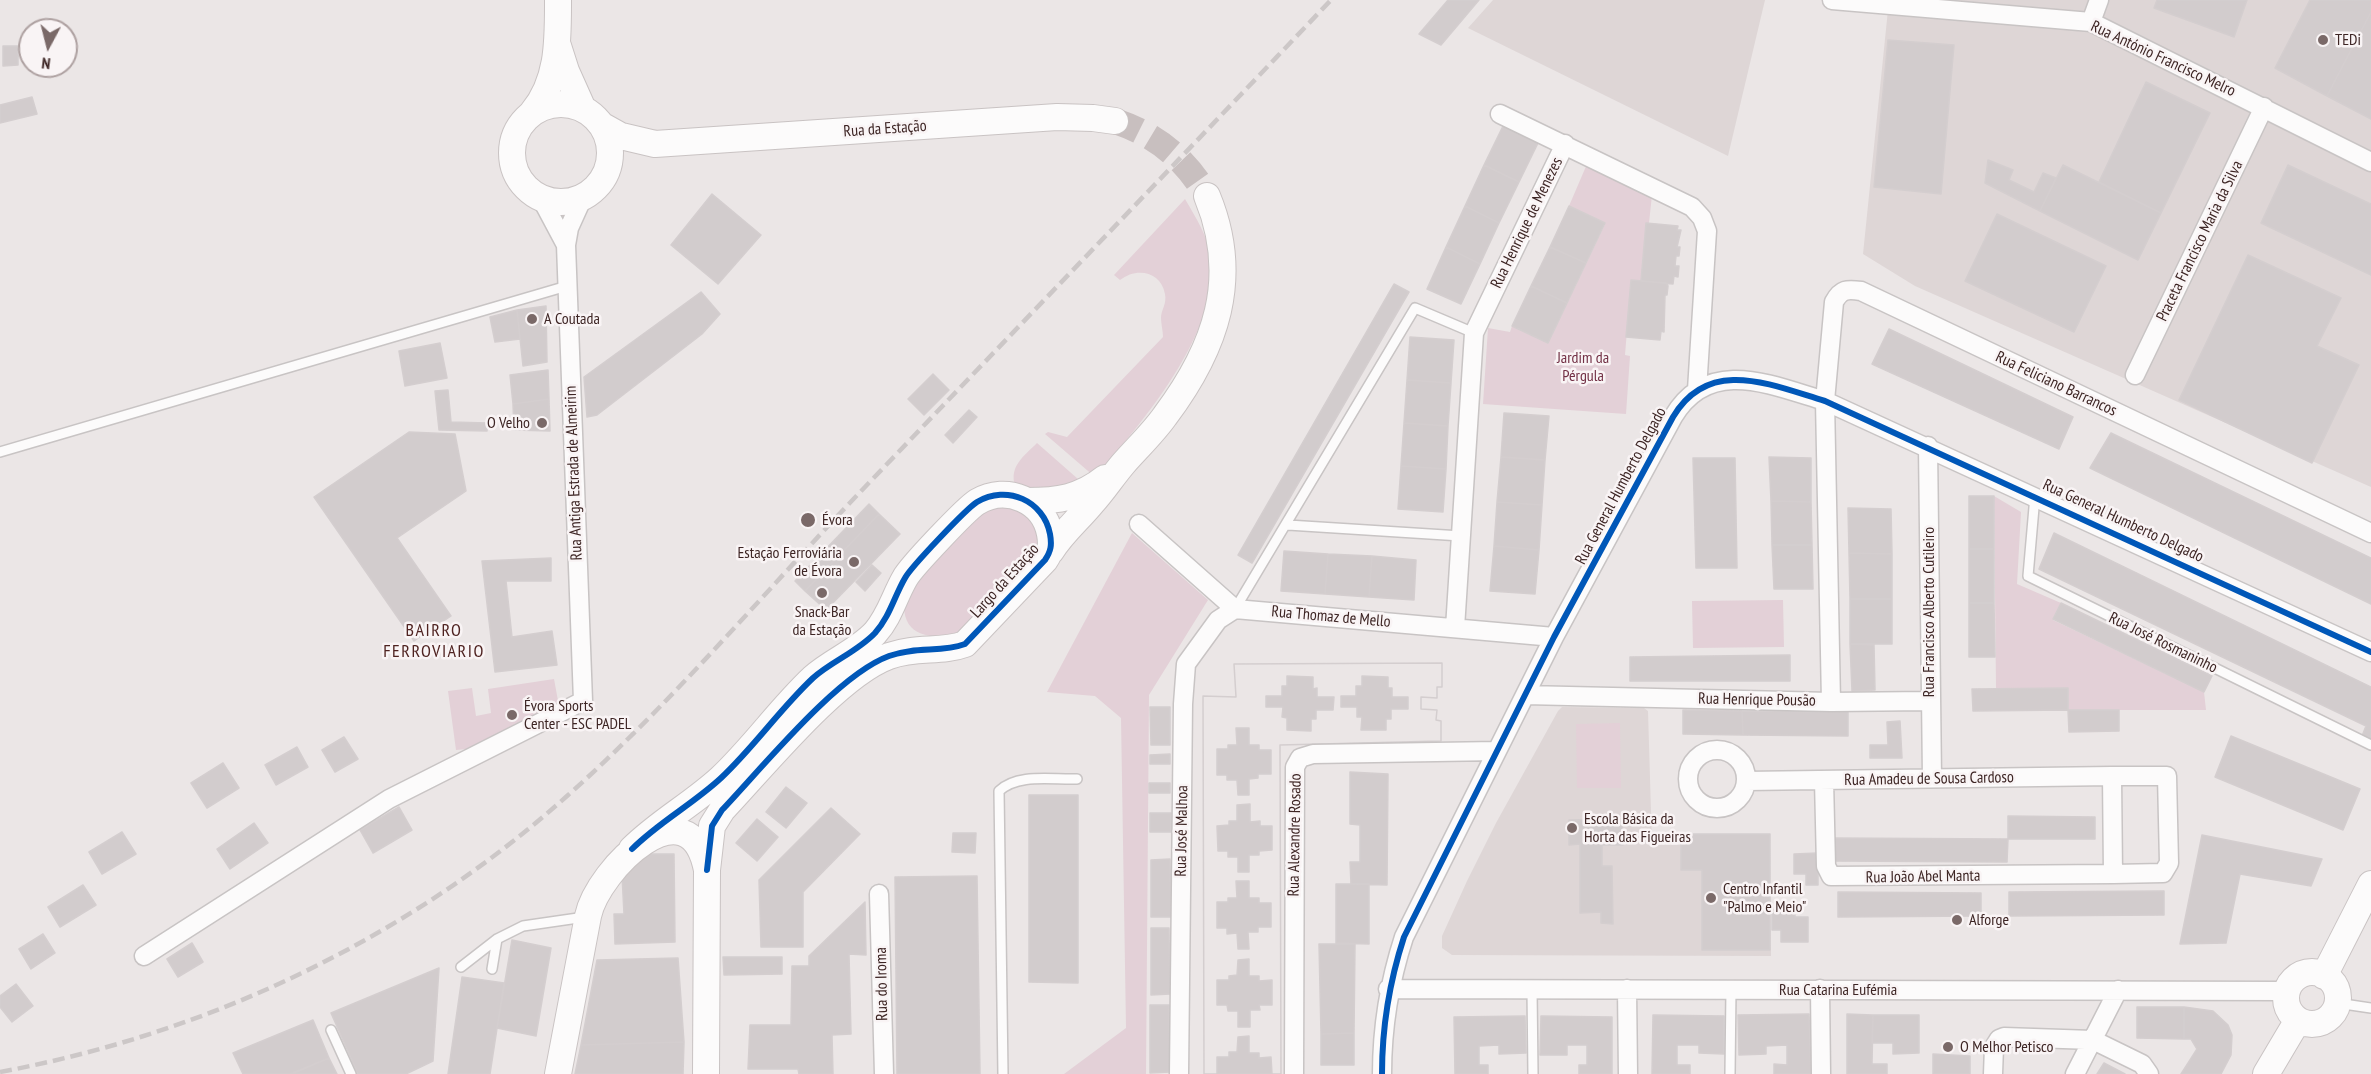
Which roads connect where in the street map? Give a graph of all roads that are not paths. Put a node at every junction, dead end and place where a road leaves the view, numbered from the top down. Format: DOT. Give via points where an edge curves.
graph roads {
  1 [pos="558,0"];
  2 [pos="1832,0"];
  3 [pos="2099,0"];
  4 [pos="2091,22"];
  5 [pos="558,46"];
  6 [pos="2264,107"];
  7 [pos="583,109"];
  8 [pos="532,113"];
  9 [pos="1500,114"];
  10 [pos="1115,121"];
  11 [pos="603,126"];
  12 [pos="655,144"];
  13 [pos="1565,144"];
  14 [pos="2371,162"];
  15 [pos="606,173"];
  16 [pos="583,196"];
  17 [pos="1207,196"];
  18 [pos="541,198"];
  19 [pos="566,245"];
  20 [pos="567,286"];
  21 [pos="1474,333"];
  22 [pos="2135,375"];
  23 [pos="1697,390"];
  24 [pos="1825,401"];
  25 [pos="1928,446"];
  26 [pos="0,453"];
  27 [pos="1121,465"];
  28 [pos="2036,496"];
  29 [pos="1027,501"];
  30 [pos="1139,524"];
  31 [pos="1287,525"];
  32 [pos="2371,533"];
  33 [pos="1461,536"];
  34 [pos="1051,551"];
  35 [pos="901,585"];
  36 [pos="1235,609"];
  37 [pos="1455,628"];
  38 [pos="1554,637"];
  39 [pos="940,648"];
  40 [pos="2371,652"];
  41 [pos="1525,695"];
  42 [pos="1929,701"];
  43 [pos="1831,702"];
  44 [pos="2371,745"];
  45 [pos="1497,751"];
  46 [pos="2112,776"];
  47 [pos="1932,778"];
  48 [pos="1077,779"];
  49 [pos="1824,780"];
  50 [pos="1746,781"];
  51 [pos="632,849"];
  52 [pos="706,870"];
  53 [pos="2113,874"];
  54 [pos="2371,884"];
  55 [pos="879,894"];
  56 [pos="588,916"];
  57 [pos="497,939"];
  58 [pos="144,956"];
  59 [pos="460,967"];
  60 [pos="492,969"];
  61 [pos="2324,976"];
  62 [pos="1388,989"];
  63 [pos="1532,989"];
  64 [pos="1627,989"];
  65 [pos="1820,989"];
  66 [pos="1731,990"];
  67 [pos="2118,990"];
  68 [pos="2287,991"];
  69 [pos="2337,1003"];
  70 [pos="2371,1008"];
  71 [pos="2298,1020"];
  72 [pos="331,1030"];
  73 [pos="2093,1040"];
  74 [pos="351,1074"];
  75 [pos="558,1074"];
  76 [pos="706,1074"];
  77 [pos="884,1074"];
  78 [pos="1002,1074"];
  79 [pos="1179,1074"];
  80 [pos="1294,1074"];
  81 [pos="1382,1074"];
  82 [pos="1533,1074"];
  83 [pos="1628,1074"];
  84 [pos="1730,1074"];
  85 [pos="1821,1074"];
  86 [pos="1993,1074"];
  87 [pos="2075,1074"];
  88 [pos="2149,1074"];
  89 [pos="2266,1074"];
  1 -- 5 [label="street"];
  2 -- 4 [label="street, Rua António Francisco Melro"];
  3 -- 4 [label="street"];
  4 -- 6 [label="street, Rua António Francisco Melro"];
  5 -- 7 [label="street"];
  5 -- 8 [label="street" via="547,92"];
  6 -- 14 [label="street, Rua António Francisco Melro"];
  6 -- 22 [label="street, Praceta Francisco Maria da Silva"];
  7 -- 8 [label="street" via="555,104"];
  7 -- 11 [label="street"];
  8 -- 18 [label="street" via="519,128 512,152 518,176"];
  9 -- 13 [label="street"];
  10 -- 12 [label="street, Rua da Estação" via="1057,117"];
  11 -- 12 [label="street, Rua da Estação"];
  11 -- 15 [label="street" via="610,148"];
  12 -- 15 [label="street, Rua da Estação" via="634,151"];
  13 -- 21 [label="street, Rua Henrique de Menezes"];
  13 -- 23 [label="street, Rua Henrique de Menezes" via="1692,207 1702,218 1707,231"];
  15 -- 16 [label="street"];
  16 -- 18 [label="street" via="560,202"];
  16 -- 19 [label="street, Rua Antiga Estrada de Almeirim"];
  17 -- 27 [label="street" via="1223,257 1224,282 1218,314 1196,368 1165,417"];
  18 -- 19 [label="street, Rua Antiga Estrada de Almeirim"];
  19 -- 20 [label="street, Rua Antiga Estrada de Almeirim"];
  20 -- 26 [label="lane"];
  20 -- 58 [label="street, Rua Antiga Estrada de Almeirim" via="583,701 389,800"];
  21 -- 31 [label="lane" via="1415,308"];
  21 -- 33 [label="street, Rua Henrique de Menezes"];
  23 -- 24 [label="street, Rua General Humberto Delgado" via="1733,379 1758,381"];
  23 -- 38 [label="street, Rua General Humberto Delgado" via="1682,402"];
  24 -- 25 [label="street, Rua General Humberto Delgado"];
  24 -- 32 [label="street, Rua Feliciano Barrancos" via="1834,302 1847,289 1861,291"];
  24 -- 43 [label="street, Rua Henrique Pousão"];
  25 -- 28 [label="street, Rua General Humberto Delgado"];
  25 -- 42 [label="street, Rua Francisco Alberto Cutileiro"];
  27 -- 29 [label="street" via="1071,498"];
  27 -- 34 [label="street"];
  28 -- 40 [label="street, Rua General Humberto Delgado"];
  28 -- 44 [label="lane, Rua José Rosmaninho" via="2028,576"];
  29 -- 34 [label="street, Largo da Estação" via="1043,514"];
  29 -- 35 [label="street" via="1002,494 976,503"];
  30 -- 36 [label="street"];
  31 -- 33 [label="lane"];
  31 -- 36 [label="lane"];
  33 -- 37 [label="street, Rua Henrique de Menezes"];
  34 -- 39 [label="street, Largo da Estação" via="965,645"];
  35 -- 39 [label="street" via="896,612 900,622 912,635"];
  35 -- 51 [label="street" via="886,620 873,634 848,657 813,678 723,776"];
  36 -- 37 [label="street, Rua Thomaz de Mello"];
  36 -- 79 [label="street, Rua José Malhoa" via="1218,620 1186,664"];
  37 -- 38 [label="street, Rua Thomaz de Mello"];
  38 -- 41 [label="street, Rua General Humberto Delgado"];
  39 -- 52 [label="street, Largo da Estação" via="911,649 881,660 843,686 811,716 722,810 712,826"];
  41 -- 43 [label="street, Rua Henrique Pousão"];
  41 -- 45 [label="street, Rua General Humberto Delgado"];
  42 -- 43 [label="street"];
  42 -- 47 [label="street, Rua Francisco Alberto Cutileiro"];
  45 -- 62 [label="street, Rua General Humberto Delgado" via="1404,937"];
  45 -- 80 [label="street, Rua Alexandre Rosado" via="1313,754 1300,758 1295,767"];
  46 -- 47 [label="street, Rua Amadeu de Sousa Cardoso"];
  46 -- 53 [label="street"];
  46 -- 53 [label="street, Rua João Abel Manta" via="2168,776 2169,863 2163,873"];
  47 -- 49 [label="street, Rua Amadeu de Sousa Cardoso"];
  48 -- 78 [label="lane" via="1020,780 1007,783 999,791"];
  49 -- 50 [label="street, Rua Amadeu de Sousa Cardoso"];
  49 -- 53 [label="street, Rua João Abel Manta" via="1826,866 1831,876"];
  51 -- 52 [label="street" via="663,832 678,832 703,851"];
  51 -- 56 [label="street" via="594,895"];
  52 -- 76 [label="street"];
  54 -- 61 [label="street"];
  55 -- 77 [label="street, Rua do Iroma"];
  56 -- 57 [label="lane" via="523,926"];
  56 -- 75 [label="street"];
  57 -- 59 [label="lane"];
  57 -- 60 [label="lane"];
  61 -- 68 [label="street" via="2306,973 2296,977"];
  61 -- 69 [label="street" via="2333,983"];
  62 -- 63 [label="street, Rua Catarina Eufémia"];
  62 -- 81 [label="street, Rua General Humberto Delgado"];
  63 -- 64 [label="street, Rua Catarina Eufémia"];
  63 -- 82 [label="lane"];
  64 -- 66 [label="street, Rua Catarina Eufémia"];
  64 -- 83 [label="street"];
  65 -- 66 [label="street, Rua Catarina Eufémia"];
  65 -- 67 [label="street, Rua Catarina Eufémia"];
  65 -- 85 [label="street"];
  66 -- 84 [label="lane"];
  67 -- 68 [label="street, Rua Catarina Eufémia"];
  67 -- 73 [label="street"];
  68 -- 71 [label="street" via="2286,1004"];
  69 -- 70 [label="lane"];
  69 -- 71 [label="street" via="2327,1020 2307,1024"];
  71 -- 89 [label="street"];
  72 -- 74 [label="lane"];
  73 -- 86 [label="street" via="1999,1039 1994,1047"];
  73 -- 87 [label="street"];
  73 -- 88 [label="street" via="2142,1064"];
}
